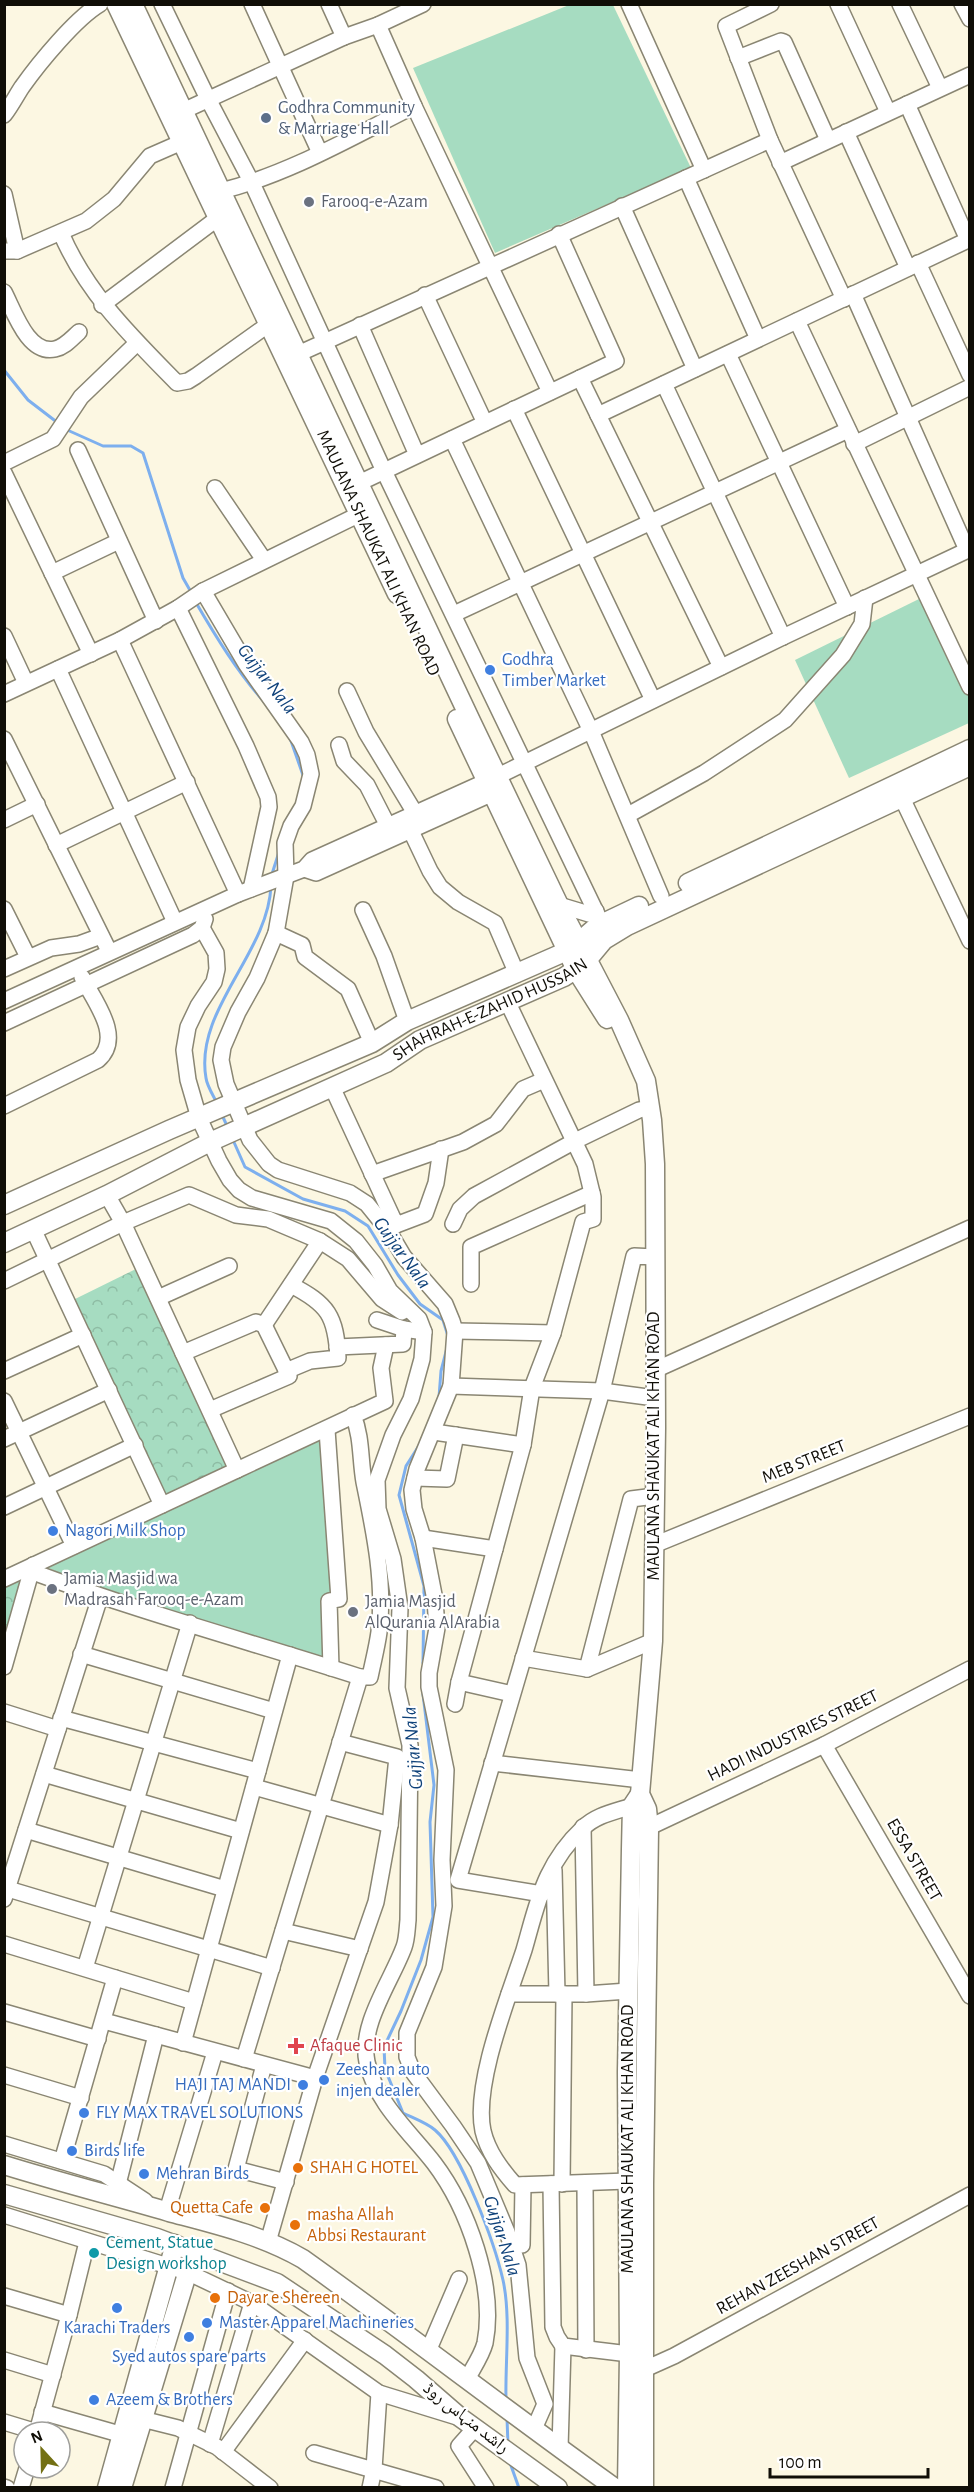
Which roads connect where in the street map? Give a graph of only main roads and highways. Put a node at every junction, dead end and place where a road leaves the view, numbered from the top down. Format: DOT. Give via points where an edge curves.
graph roads {
  1 [pos="116,4"];
  2 [pos="134,4"];
  3 [pos="969,749"];
  4 [pos="969,766"];
  5 [pos="495,785"];
  6 [pos="602,924"];
  7 [pos="572,947"];
  8 [pos="582,965"];
  9 [pos="4,1205"];
  10 [pos="4,1243"];
  11 [pos="640,1831"];
  12 [pos="4,2165"];
  13 [pos="4,2194"];
  14 [pos="224,2228"];
  15 [pos="175,2244"];
  16 [pos="194,2251"];
  17 [pos="213,2258"];
  18 [pos="107,2487"];
  19 [pos="122,2487"];
  20 [pos="558,2487"];
  21 [pos="615,2487"];
  22 [pos="627,2487"];
  23 [pos="644,2487"];
  1 -- 5 [label="main road, MAULANA SHAUKAT ALI KHAN ROAD" via="360,514"];
  2 -- 5 [label="main road, MAULANA SHAUKAT ALI KHAN ROAD" via="359,483"];
  3 -- 6 [label="main road, SHAHRAH-E-ZAHID HUSSAIN"];
  4 -- 6 [label="main road, SHAHRAH-E-ZAHID HUSSAIN" via="627,926"];
  5 -- 7 [label="main road, MAULANA SHAUKAT ALI KHAN ROAD"];
  5 -- 7 [label="main road, MAULANA SHAUKAT ALI KHAN ROAD" via="559,905"];
  6 -- 7 [label="main road, SHAHRAH-E-ZAHID HUSSAIN"];
  6 -- 8 [label="main road, SHAHRAH-E-ZAHID HUSSAIN" via="599,945"];
  7 -- 8 [label="main road, MAULANA SHAUKAT ALI KHAN ROAD"];
  7 -- 9 [label="main road, SHAHRAH-E-ZAHID HUSSAIN" via="407,1021 372,1043"];
  8 -- 10 [label="main road, SHAHRAH-E-ZAHID HUSSAIN" via="508,1003 420,1040 393,1060 213,1141"];
  8 -- 11 [label="main road, MAULANA SHAUKAT ALI KHAN ROAD" via="619,1020 646,1081 655,1164 653,1641 638,1793 647,1809"];
  11 -- 22 [label="main road, MAULANA SHAUKAT ALI KHAN ROAD" via="628,1991"];
  11 -- 23 [label="main road, MAULANA SHAUKAT ALI KHAN ROAD"];
  12 -- 14 [label="main road"];
  13 -- 15 [label="main road, راشد منہاس روڈ"];
  14 -- 17 [label="main road"];
  14 -- 21 [label="main road" via="268,2242 303,2259"];
  15 -- 16 [label="main road, راشد منہاس روڈ"];
  15 -- 18 [label="main road"];
  16 -- 17 [label="main road, راشد منہاس روڈ"];
  16 -- 19 [label="main road"];
  17 -- 20 [label="main road, راشد منہاس روڈ" via="277,2283 385,2355 468,2423"];
}
